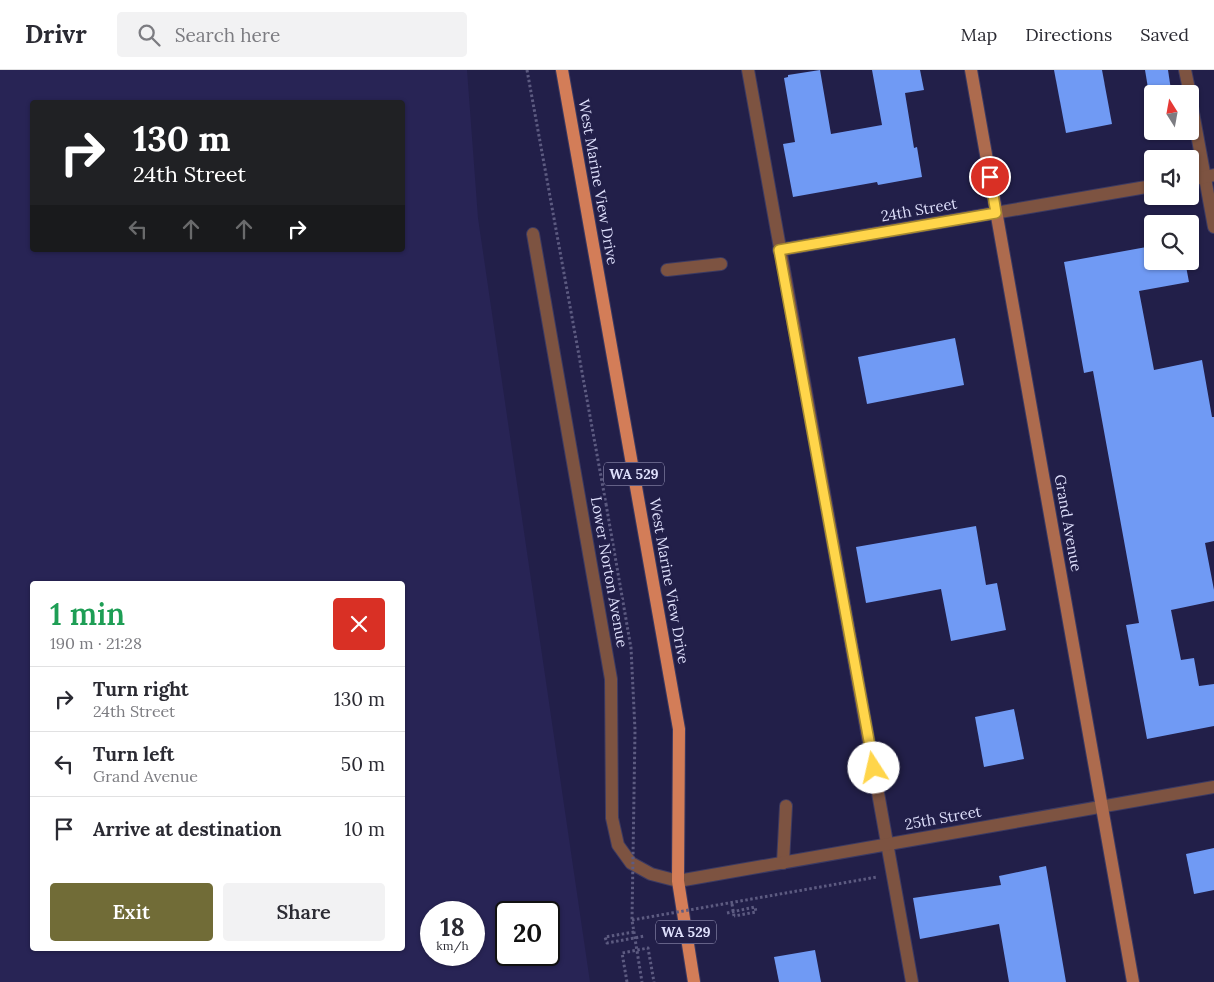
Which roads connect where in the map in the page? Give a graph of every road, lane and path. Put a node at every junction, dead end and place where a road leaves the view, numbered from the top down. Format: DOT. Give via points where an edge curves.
graph roads {
  1 [pos="527,70"];
  2 [pos="562,70"];
  3 [pos="748,70"];
  4 [pos="971,70"];
  5 [pos="1185,70"];
  6 [pos="1188,85"];
  7 [pos="1199,133"];
  8 [pos="1209,176"];
  9 [pos="1144,187"];
  10 [pos="996,213"];
  11 [pos="1214,227"];
  12 [pos="533,234"];
  13 [pos="779,250"];
  14 [pos="721,264"];
  15 [pos="667,270"];
  16 [pos="1214,786"];
  17 [pos="786,806"];
  18 [pos="1101,806"];
  19 [pos="888,844"];
  20 [pos="783,863"];
  21 [pos="877,877"];
  22 [pos="678,881"];
  23 [pos="732,904"];
  24 [pos="727,913"];
  25 [pos="632,920"];
  26 [pos="634,932"];
  27 [pos="645,936"];
  28 [pos="627,982"];
  29 [pos="642,982"];
  30 [pos="654,982"];
  31 [pos="694,982"];
  32 [pos="912,982"];
  33 [pos="1133,982"];
  1 -- 25 [label="path, bridge" via="631,648 635,730"];
  2 -- 22 [label="main road, West Marine View Drive / WA 529" via="679,729"];
  3 -- 13 [label="street"];
  4 -- 10 [label="street, Grand Avenue"];
  5 -- 6 [label="street"];
  7 -- 8 [label="street"];
  8 -- 11 [label="street"];
  9 -- 10 [label="street, 24th Street"];
  10 -- 13 [label="street, 24th Street"];
  10 -- 18 [label="street, Grand Avenue"];
  12 -- 22 [label="street, Lower Norton Avenue" via="611,679 612,818 618,845 631,863 651,874"];
  13 -- 19 [label="street"];
  14 -- 15 [label="street"];
  16 -- 18 [label="street, 25th Street"];
  17 -- 20 [label="street"];
  18 -- 19 [label="street, 25th Street"];
  18 -- 33 [label="street, Grand Avenue"];
  19 -- 20 [label="street, 25th Street"];
  19 -- 32 [label="street"];
  20 -- 22 [label="street, 25th Street"];
  21 -- 23 [label="path, bridge"];
  22 -- 31 [label="main road, West Marine View Drive / WA 529"];
  23 -- 24 [label="path, bridge" via="734,916 756,912 755,907"];
  23 -- 25 [label="path, bridge"];
  25 -- 26 [label="path, bridge"];
  26 -- 27 [label="path" via="605,937 607,944"];
  26 -- 29 [label="path, bridge"];
  28 -- 30 [label="path" via="622,952 648,948"];
}
